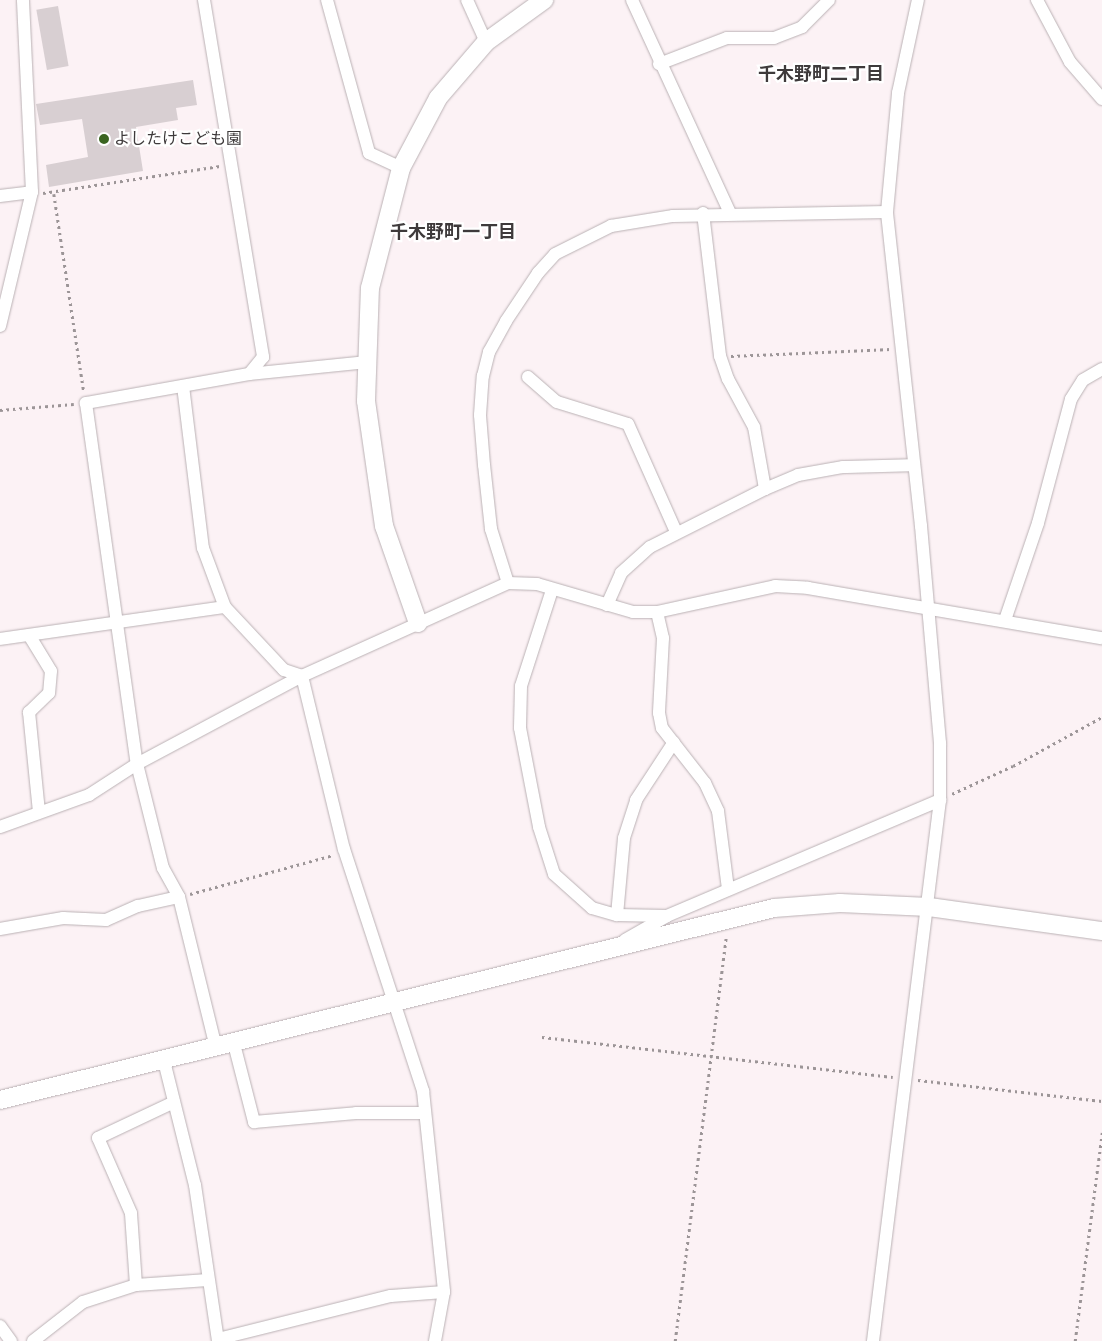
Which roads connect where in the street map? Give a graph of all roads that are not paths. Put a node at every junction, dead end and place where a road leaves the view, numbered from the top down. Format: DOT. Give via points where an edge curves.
graph roads {
  1 [pos="23,0"];
  2 [pos="204,0"];
  3 [pos="327,0"];
  4 [pos="467,0"];
  5 [pos="544,0"];
  6 [pos="632,0"];
  7 [pos="829,0"];
  8 [pos="918,0"];
  9 [pos="1037,0"];
  10 [pos="486,42"];
  11 [pos="658,64"];
  12 [pos="1102,99"];
  13 [pos="400,168"];
  14 [pos="32,192"];
  15 [pos="0,196"];
  16 [pos="887,212"];
  17 [pos="703,213"];
  18 [pos="730,213"];
  19 [pos="0,326"];
  20 [pos="367,362"];
  21 [pos="1102,369"];
  22 [pos="249,374"];
  23 [pos="528,377"];
  24 [pos="183,386"];
  25 [pos="913,465"];
  26 [pos="765,489"];
  27 [pos="676,532"];
  28 [pos="508,583"];
  29 [pos="552,590"];
  30 [pos="607,605"];
  31 [pos="225,607"];
  32 [pos="927,609"];
  33 [pos="657,612"];
  34 [pos="1005,620"];
  35 [pos="118,622"];
  36 [pos="418,623"];
  37 [pos="29,635"];
  38 [pos="1102,638"];
  39 [pos="0,639"];
  40 [pos="302,676"];
  41 [pos="674,742"];
  42 [pos="137,764"];
  43 [pos="940,800"];
  44 [pos="39,813"];
  45 [pos="0,828"];
  46 [pos="728,889"];
  47 [pos="179,897"];
  48 [pos="929,907"];
  49 [pos="616,915"];
  50 [pos="667,916"];
  51 [pos="0,929"];
  52 [pos="1102,931"];
  53 [pos="620,944"];
  54 [pos="396,999"];
  55 [pos="233,1040"];
  56 [pos="215,1044"];
  57 [pos="163,1057"];
  58 [pos="0,1100"];
  59 [pos="174,1102"];
  60 [pos="425,1113"];
  61 [pos="208,1280"];
  62 [pos="136,1285"];
  63 [pos="444,1292"];
  64 [pos="0,1326"];
  65 [pos="218,1340"];
  66 [pos="11,1341"];
  67 [pos="33,1341"];
  68 [pos="435,1341"];
  69 [pos="873,1341"];
  1 -- 14 [label="street"];
  2 -- 22 [label="street" via="263,357"];
  3 -- 13 [label="street" via="369,153"];
  4 -- 10 [label="street"];
  5 -- 10 [label="street"];
  6 -- 11 [label="street"];
  7 -- 11 [label="street" via="802,28 774,38 727,38"];
  8 -- 16 [label="street" via="898,93"];
  9 -- 12 [label="street" via="1070,62"];
  10 -- 13 [label="street" via="438,98"];
  11 -- 18 [label="street"];
  13 -- 20 [label="street" via="370,288"];
  14 -- 15 [label="street"];
  14 -- 19 [label="street"];
  16 -- 18 [label="street"];
  16 -- 25 [label="street"];
  17 -- 18 [label="street"];
  17 -- 26 [label="street" via="720,356 728,379 754,427"];
  17 -- 28 [label="street" via="611,226 572,243 538,273 490,352 480,415 492,529"];
  20 -- 22 [label="street"];
  20 -- 36 [label="street" via="366,401 384,526"];
  21 -- 34 [label="street" via="1082,380 1071,399 1038,523"];
  22 -- 24 [label="street"];
  23 -- 27 [label="street" via="557,402 628,424"];
  24 -- 31 [label="street" via="204,548"];
  24 -- 35 [label="street" via="86,403"];
  25 -- 26 [label="street" via="843,467 798,475"];
  25 -- 32 [label="street"];
  26 -- 27 [label="street"];
  27 -- 30 [label="street" via="650,548 621,573"];
  28 -- 29 [label="street" via="537,584"];
  28 -- 36 [label="street"];
  29 -- 30 [label="street"];
  29 -- 49 [label="street" via="521,686 525,765 554,874 592,908"];
  30 -- 33 [label="street" via="633,612"];
  31 -- 35 [label="street"];
  31 -- 40 [label="street" via="284,670"];
  32 -- 33 [label="street" via="808,588 775,586"];
  32 -- 34 [label="street"];
  32 -- 43 [label="street" via="940,743"];
  33 -- 41 [label="street" via="663,638 659,713 662,728"];
  34 -- 38 [label="street"];
  35 -- 37 [label="street"];
  35 -- 42 [label="street"];
  36 -- 40 [label="street"];
  37 -- 39 [label="street"];
  37 -- 44 [label="street" via="51,671 49,693 29,712"];
  40 -- 42 [label="street"];
  40 -- 54 [label="street" via="345,852"];
  41 -- 46 [label="street" via="705,783 718,811"];
  41 -- 49 [label="street" via="636,800 624,838"];
  42 -- 44 [label="street" via="89,795"];
  42 -- 47 [label="street" via="163,868"];
  43 -- 46 [label="street"];
  43 -- 48 [label="street"];
  44 -- 45 [label="street"];
  46 -- 50 [label="street"];
  47 -- 51 [label="street" via="138,906 106,920 63,918"];
  47 -- 56 [label="street"];
  48 -- 52 [label="street"];
  48 -- 53 [label="street" via="840,903 774,908"];
  48 -- 69 [label="street"];
  49 -- 50 [label="street"];
  50 -- 53 [label="street"];
  53 -- 54 [label="street"];
  54 -- 55 [label="street"];
  54 -- 60 [label="street" via="423,1091"];
  55 -- 56 [label="street"];
  55 -- 60 [label="street" via="254,1122 356,1114"];
  56 -- 57 [label="street"];
  57 -- 58 [label="street"];
  57 -- 59 [label="street"];
  59 -- 61 [label="street" via="195,1185"];
  59 -- 62 [label="street" via="98,1138 131,1213"];
  60 -- 63 [label="street"];
  61 -- 62 [label="street"];
  61 -- 65 [label="street"];
  62 -- 67 [label="street" via="83,1302"];
  63 -- 65 [label="street" via="390,1296"];
  63 -- 68 [label="street"];
  64 -- 66 [label="street"];
}
